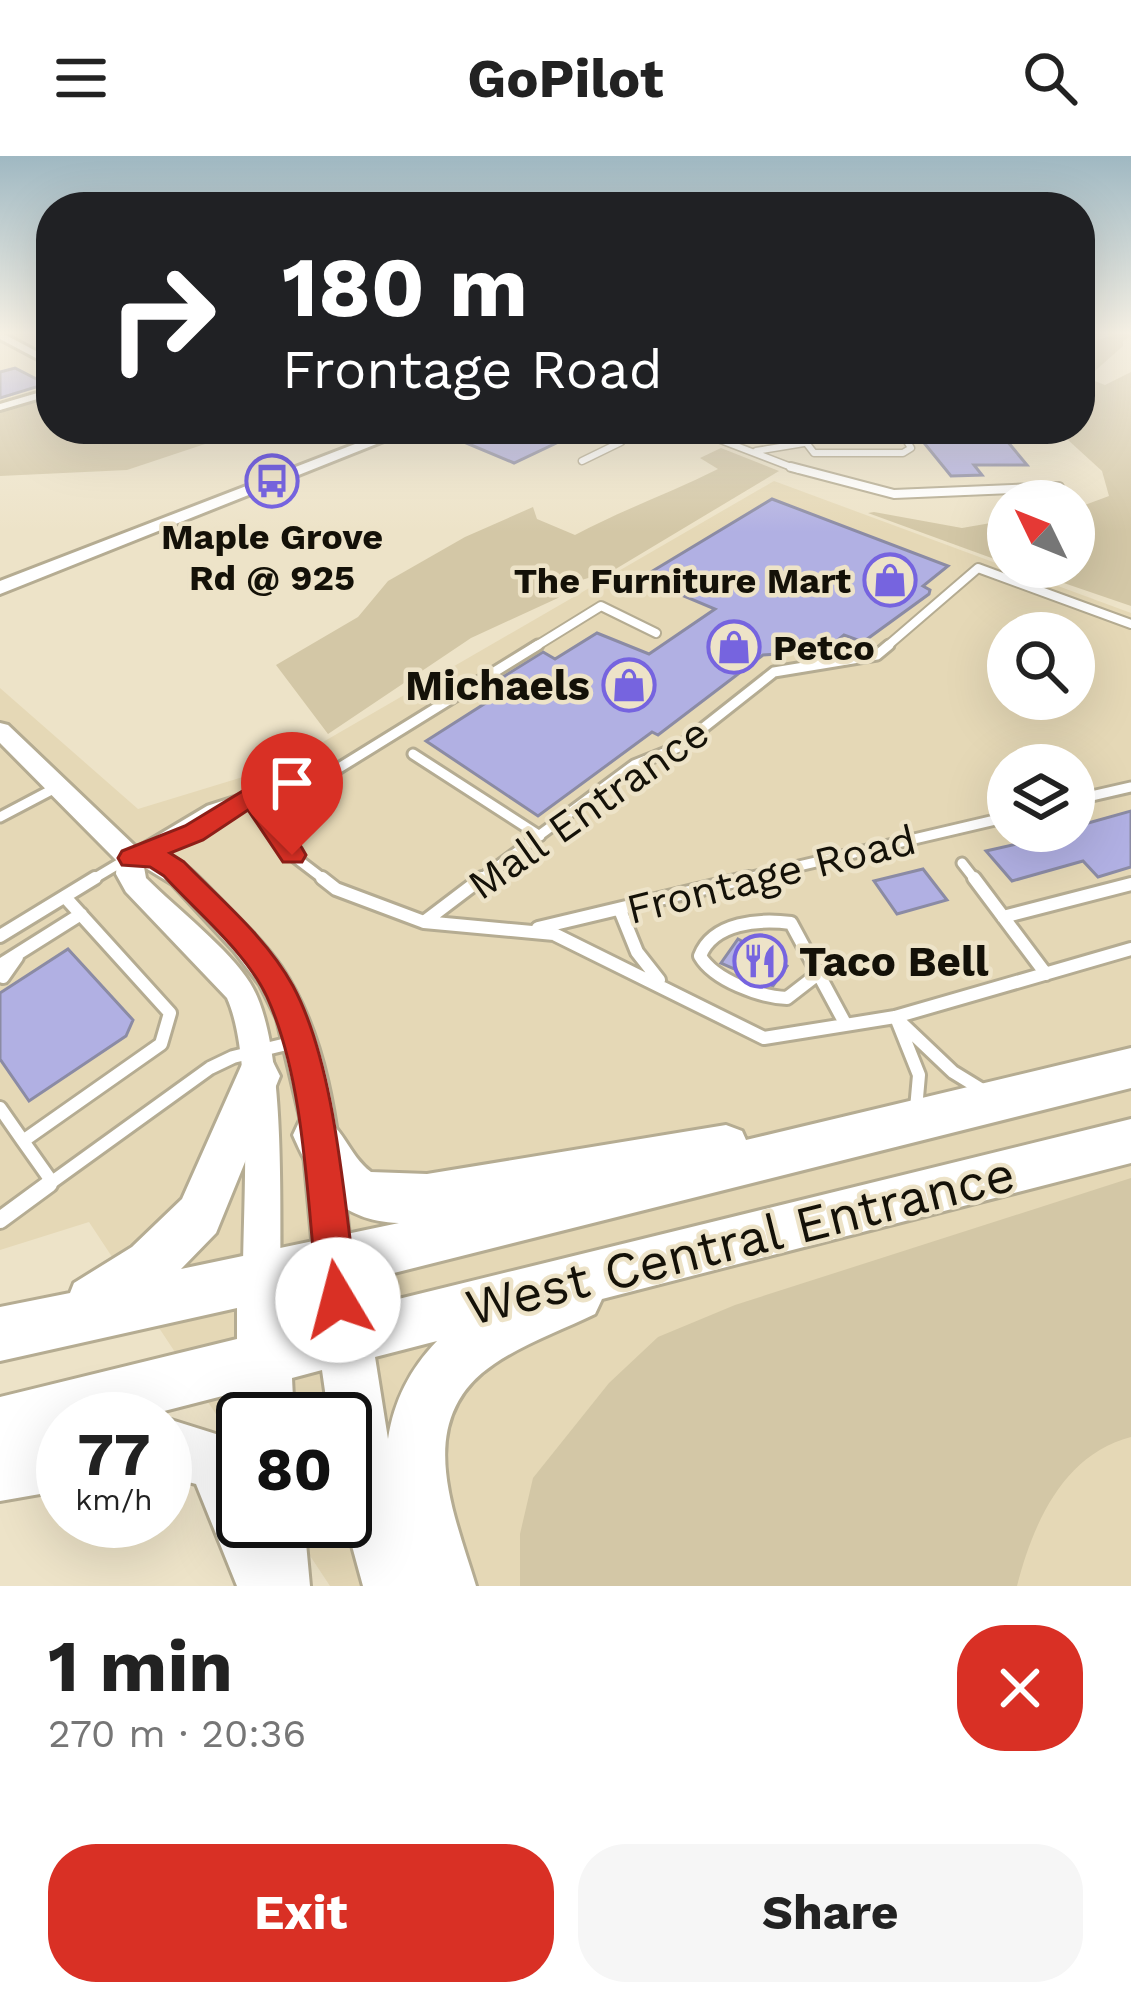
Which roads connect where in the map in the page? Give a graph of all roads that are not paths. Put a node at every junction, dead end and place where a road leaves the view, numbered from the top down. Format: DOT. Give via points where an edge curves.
graph roads {
  1 [pos="369,444"];
  2 [pos="617,444"];
  3 [pos="736,444"];
  4 [pos="797,444"];
  5 [pos="804,444"];
  6 [pos="886,444"];
  7 [pos="909,444"];
  8 [pos="756,451"];
  9 [pos="891,453"];
  10 [pos="582,461"];
  11 [pos="987,492"];
  12 [pos="0,588"];
  13 [pos="1131,624"];
  14 [pos="656,633"];
  15 [pos="0,730"];
  16 [pos="413,754"];
  17 [pos="59,786"];
  18 [pos="1131,787"];
  19 [pos="251,795"];
  20 [pos="1095,795"];
  21 [pos="0,817"];
  22 [pos="987,822"];
  23 [pos="540,836"];
  24 [pos="131,858"];
  25 [pos="962,863"];
  26 [pos="1131,884"];
  27 [pos="65,897"];
  28 [pos="620,910"];
  29 [pos="81,914"];
  30 [pos="1004,917"];
  31 [pos="424,922"];
  32 [pos="533,929"];
  33 [pos="0,936"];
  34 [pos="1131,949"];
  35 [pos="2,971"];
  36 [pos="818,974"];
  37 [pos="1046,974"];
  38 [pos="665,988"];
  39 [pos="895,1017"];
  40 [pos="846,1025"];
  41 [pos="298,1041"];
  42 [pos="258,1064"];
  43 [pos="1131,1068"];
  44 [pos="1002,1100"];
  45 [pos="0,1108"];
  46 [pos="910,1123"];
  47 [pos="316,1135"];
  48 [pos="23,1141"];
  49 [pos="1131,1141"];
  50 [pos="825,1146"];
  51 [pos="52,1183"];
  52 [pos="0,1220"];
  53 [pos="333,1260"];
  54 [pos="644,1264"];
  55 [pos="262,1276"];
  56 [pos="24,1329"];
  57 [pos="344,1340"];
  58 [pos="262,1360"];
  59 [pos="264,1392"];
  60 [pos="0,1425"];
  61 [pos="36,1466"];
  62 [pos="0,1472"];
  63 [pos="254,1548"];
  64 [pos="276,1548"];
  65 [pos="268,1586"];
  66 [pos="280,1586"];
  67 [pos="394,1586"];
  68 [pos="445,1586"];
  1 -- 12 [label="street"];
  2 -- 10 [label="lane"];
  3 -- 8 [label="lane"];
  4 -- 8 [label="lane"];
  5 -- 9 [label="lane" via="814,453"];
  6 -- 9 [label="lane"];
  7 -- 9 [label="lane"];
  8 -- 11 [label="lane" via="878,492"];
  13 -- 23 [label="lane, Mall Entrance" via="978,568 877,655 774,672 679,747 634,765"];
  14 -- 19 [label="lane" via="601,605 339,768"];
  15 -- 17 [label="street"];
  16 -- 23 [label="lane"];
  17 -- 21 [label="lane"];
  17 -- 24 [label="street"];
  18 -- 20 [label="lane"];
  19 -- 24 [label="lane" via="194,833"];
  19 -- 31 [label="lane, Frontage Road" via="313,875"];
  22 -- 28 [label="lane, Frontage Road"];
  23 -- 31 [label="lane, Mall Entrance"];
  24 -- 27 [label="lane"];
  24 -- 41 [label="street" via="165,861 256,957"];
  24 -- 42 [label="street" via="136,885 238,989"];
  25 -- 30 [label="lane"];
  26 -- 30 [label="lane"];
  27 -- 29 [label="lane"];
  27 -- 33 [label="lane"];
  28 -- 32 [label="lane, Frontage Road"];
  28 -- 38 [label="lane" via="637,952"];
  29 -- 35 [label="lane"];
  29 -- 48 [label="lane" via="170,1012 161,1044"];
  30 -- 37 [label="lane"];
  31 -- 32 [label="lane, Frontage Road"];
  32 -- 38 [label="lane, Frontage Road"];
  34 -- 37 [label="lane, Frontage Road"];
  36 -- 36 [label="lane" via="788,998 766,998 700,956 738,923 760,918 791,923"];
  36 -- 40 [label="lane"];
  37 -- 39 [label="lane, Frontage Road"];
  38 -- 40 [label="lane, Frontage Road" via="764,1038"];
  39 -- 40 [label="lane, Frontage Road"];
  39 -- 44 [label="lane" via="953,1072"];
  39 -- 46 [label="lane" via="921,1076"];
  41 -- 42 [label="lane"];
  41 -- 47 [label="street"];
  42 -- 51 [label="lane" via="209,1068"];
  42 -- 55 [label="street"];
  42 -- 56 [label="highway" via="212,1195 193,1224 128,1281"];
  43 -- 44 [label="highway, West Central Entrance"];
  44 -- 46 [label="highway, West Central Entrance"];
  45 -- 48 [label="lane"];
  46 -- 50 [label="highway, West Central Entrance"];
  47 -- 50 [label="highway" via="348,1188 382,1200 734,1145"];
  47 -- 53 [label="street"];
  48 -- 51 [label="lane"];
  49 -- 54 [label="highway, West Central Entrance"];
  50 -- 53 [label="highway, West Central Entrance"];
  51 -- 52 [label="lane"];
  53 -- 55 [label="highway, West Central Entrance"];
  53 -- 57 [label="highway"];
  54 -- 57 [label="highway, West Central Entrance"];
  54 -- 68 [label="highway" via="463,1353 436,1382 417,1417 413,1472"];
  55 -- 56 [label="highway, West Central Entrance"];
  55 -- 58 [label="highway"];
  57 -- 58 [label="highway, West Central Entrance"];
  57 -- 67 [label="highway" via="369,1500"];
  58 -- 59 [label="highway"];
  58 -- 60 [label="highway, West Central Entrance"];
  61 -- 62 [label="highway"];
  63 -- 65 [label="highway"];
  64 -- 66 [label="highway"];
}
